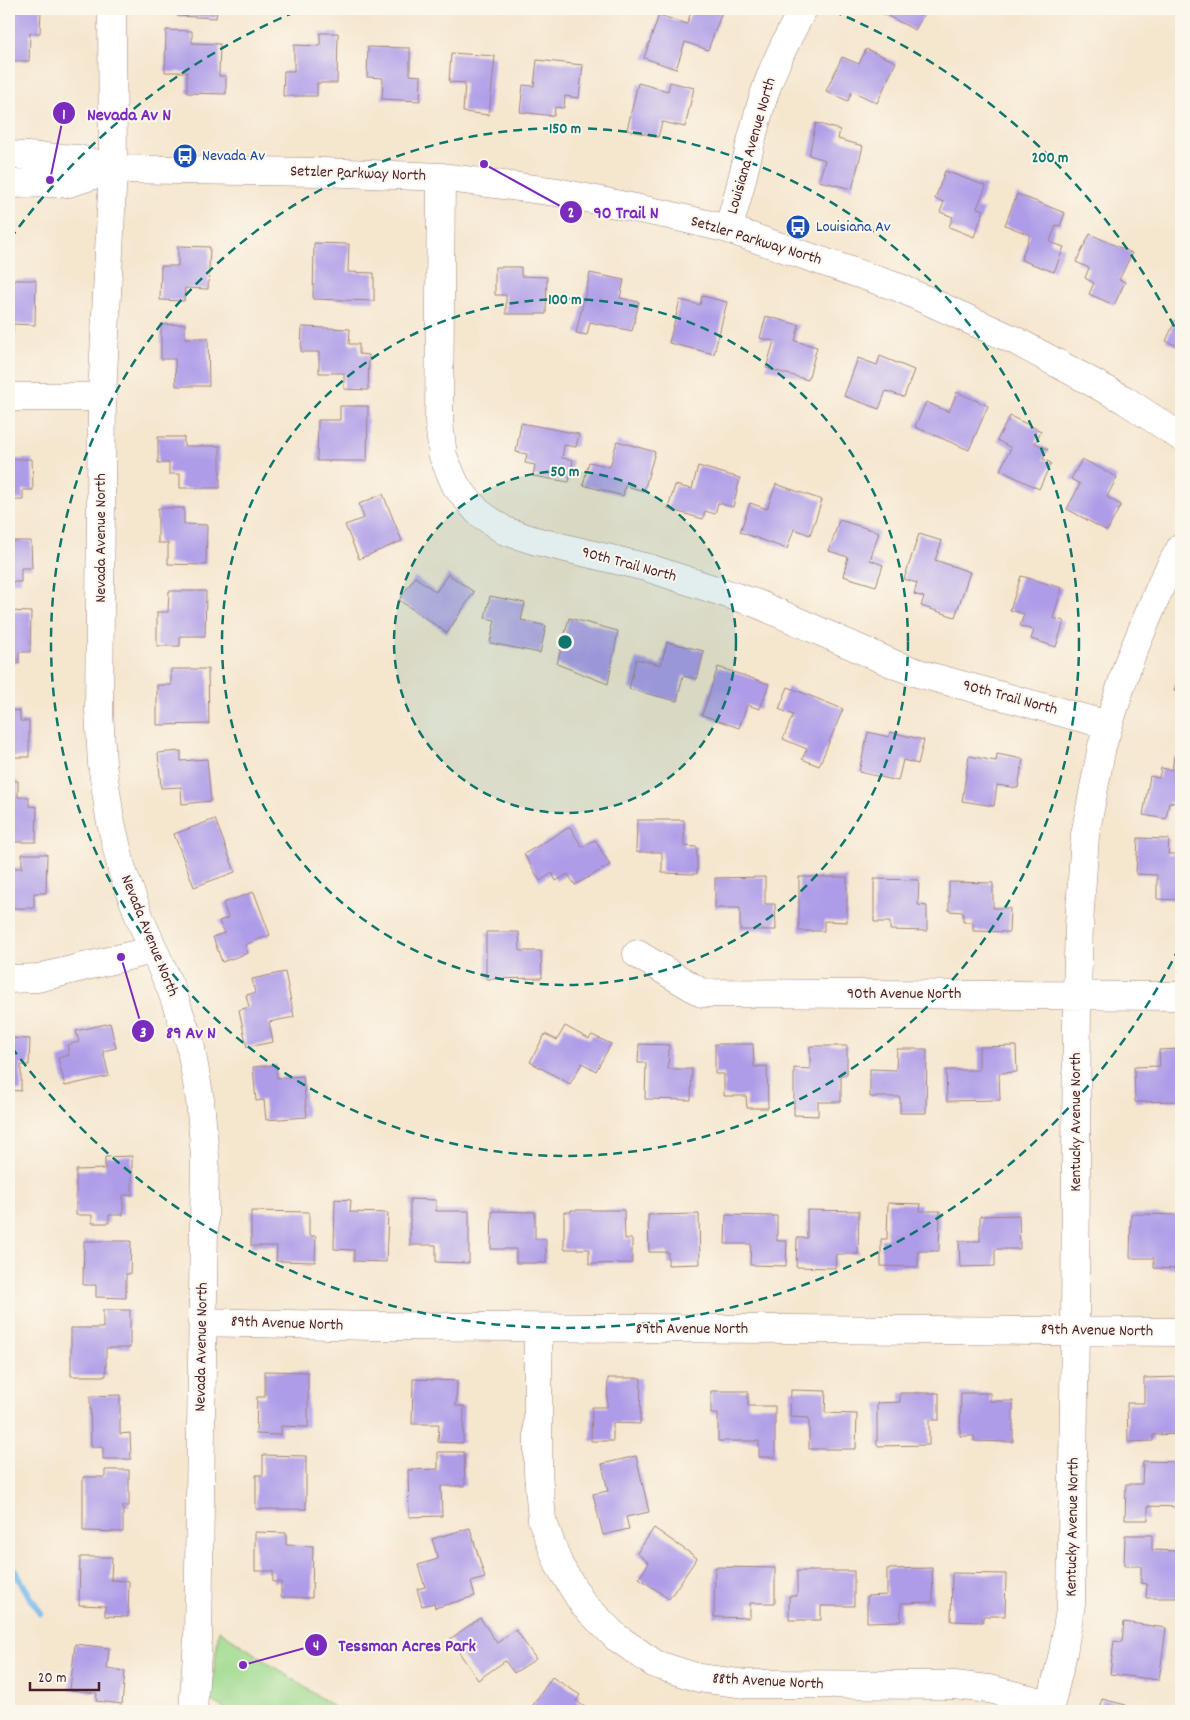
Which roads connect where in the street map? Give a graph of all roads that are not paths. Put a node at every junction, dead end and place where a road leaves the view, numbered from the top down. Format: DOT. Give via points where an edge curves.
graph roads {
  1 [pos="112,9"];
  2 [pos="803,9"];
  3 [pos="9,155"];
  4 [pos="113,169"];
  5 [pos="442,177"];
  6 [pos="9,184"];
  7 [pos="728,229"];
  8 [pos="9,397"];
  9 [pos="102,397"];
  10 [pos="1181,437"];
  11 [pos="1181,547"];
  12 [pos="1108,726"];
  13 [pos="153,950"];
  14 [pos="637,954"];
  15 [pos="9,979"];
  16 [pos="1077,995"];
  17 [pos="1181,996"];
  18 [pos="202,1322"];
  19 [pos="538,1328"];
  20 [pos="1075,1331"];
  21 [pos="1181,1332"];
  22 [pos="1050,1708"];
  23 [pos="193,1711"];
  1 -- 4 [label="street, Nevada Avenue North"];
  2 -- 7 [label="street, Louisiana Avenue North" via="770,78"];
  3 -- 4 [label="street, Setzler Parkway North" via="79,158"];
  4 -- 5 [label="street, Setzler Parkway North"];
  4 -- 6 [label="street, Setzler Parkway North" via="69,182"];
  4 -- 9 [label="street, Nevada Avenue North"];
  5 -- 7 [label="street, Setzler Parkway North" via="557,192"];
  5 -- 12 [label="street, 90th Trail North" via="439,422 443,456 456,486 478,512 505,531 536,542 649,568 758,604 921,674"];
  7 -- 10 [label="street, Setzler Parkway North" via="900,288 1016,341 1125,400"];
  8 -- 9 [label="street"];
  9 -- 13 [label="street, Nevada Avenue North" via="99,710 102,764 122,870"];
  11 -- 12 [label="street, Kentucky Avenue North" via="1164,578 1129,661"];
  12 -- 16 [label="street, Kentucky Avenue North" via="1086,835"];
  13 -- 15 [label="street" via="38,978"];
  13 -- 18 [label="street, Nevada Avenue North" via="190,1043 200,1100 205,1156"];
  14 -- 16 [label="street, 90th Avenue North" via="702,993"];
  16 -- 17 [label="street, 90th Avenue North"];
  16 -- 20 [label="street, Kentucky Avenue North"];
  18 -- 19 [label="street, 89th Avenue North"];
  18 -- 23 [label="street, Nevada Avenue North" via="198,1639"];
  19 -- 20 [label="street, 89th Avenue North"];
  19 -- 22 [label="street, 88th Avenue North" via="538,1473 542,1520 559,1564 583,1604 616,1637 655,1664 699,1678 746,1684 954,1685 989,1690"];
  20 -- 21 [label="street, 89th Avenue North"];
  20 -- 22 [label="street, Kentucky Avenue North" via="1071,1604"];
}
